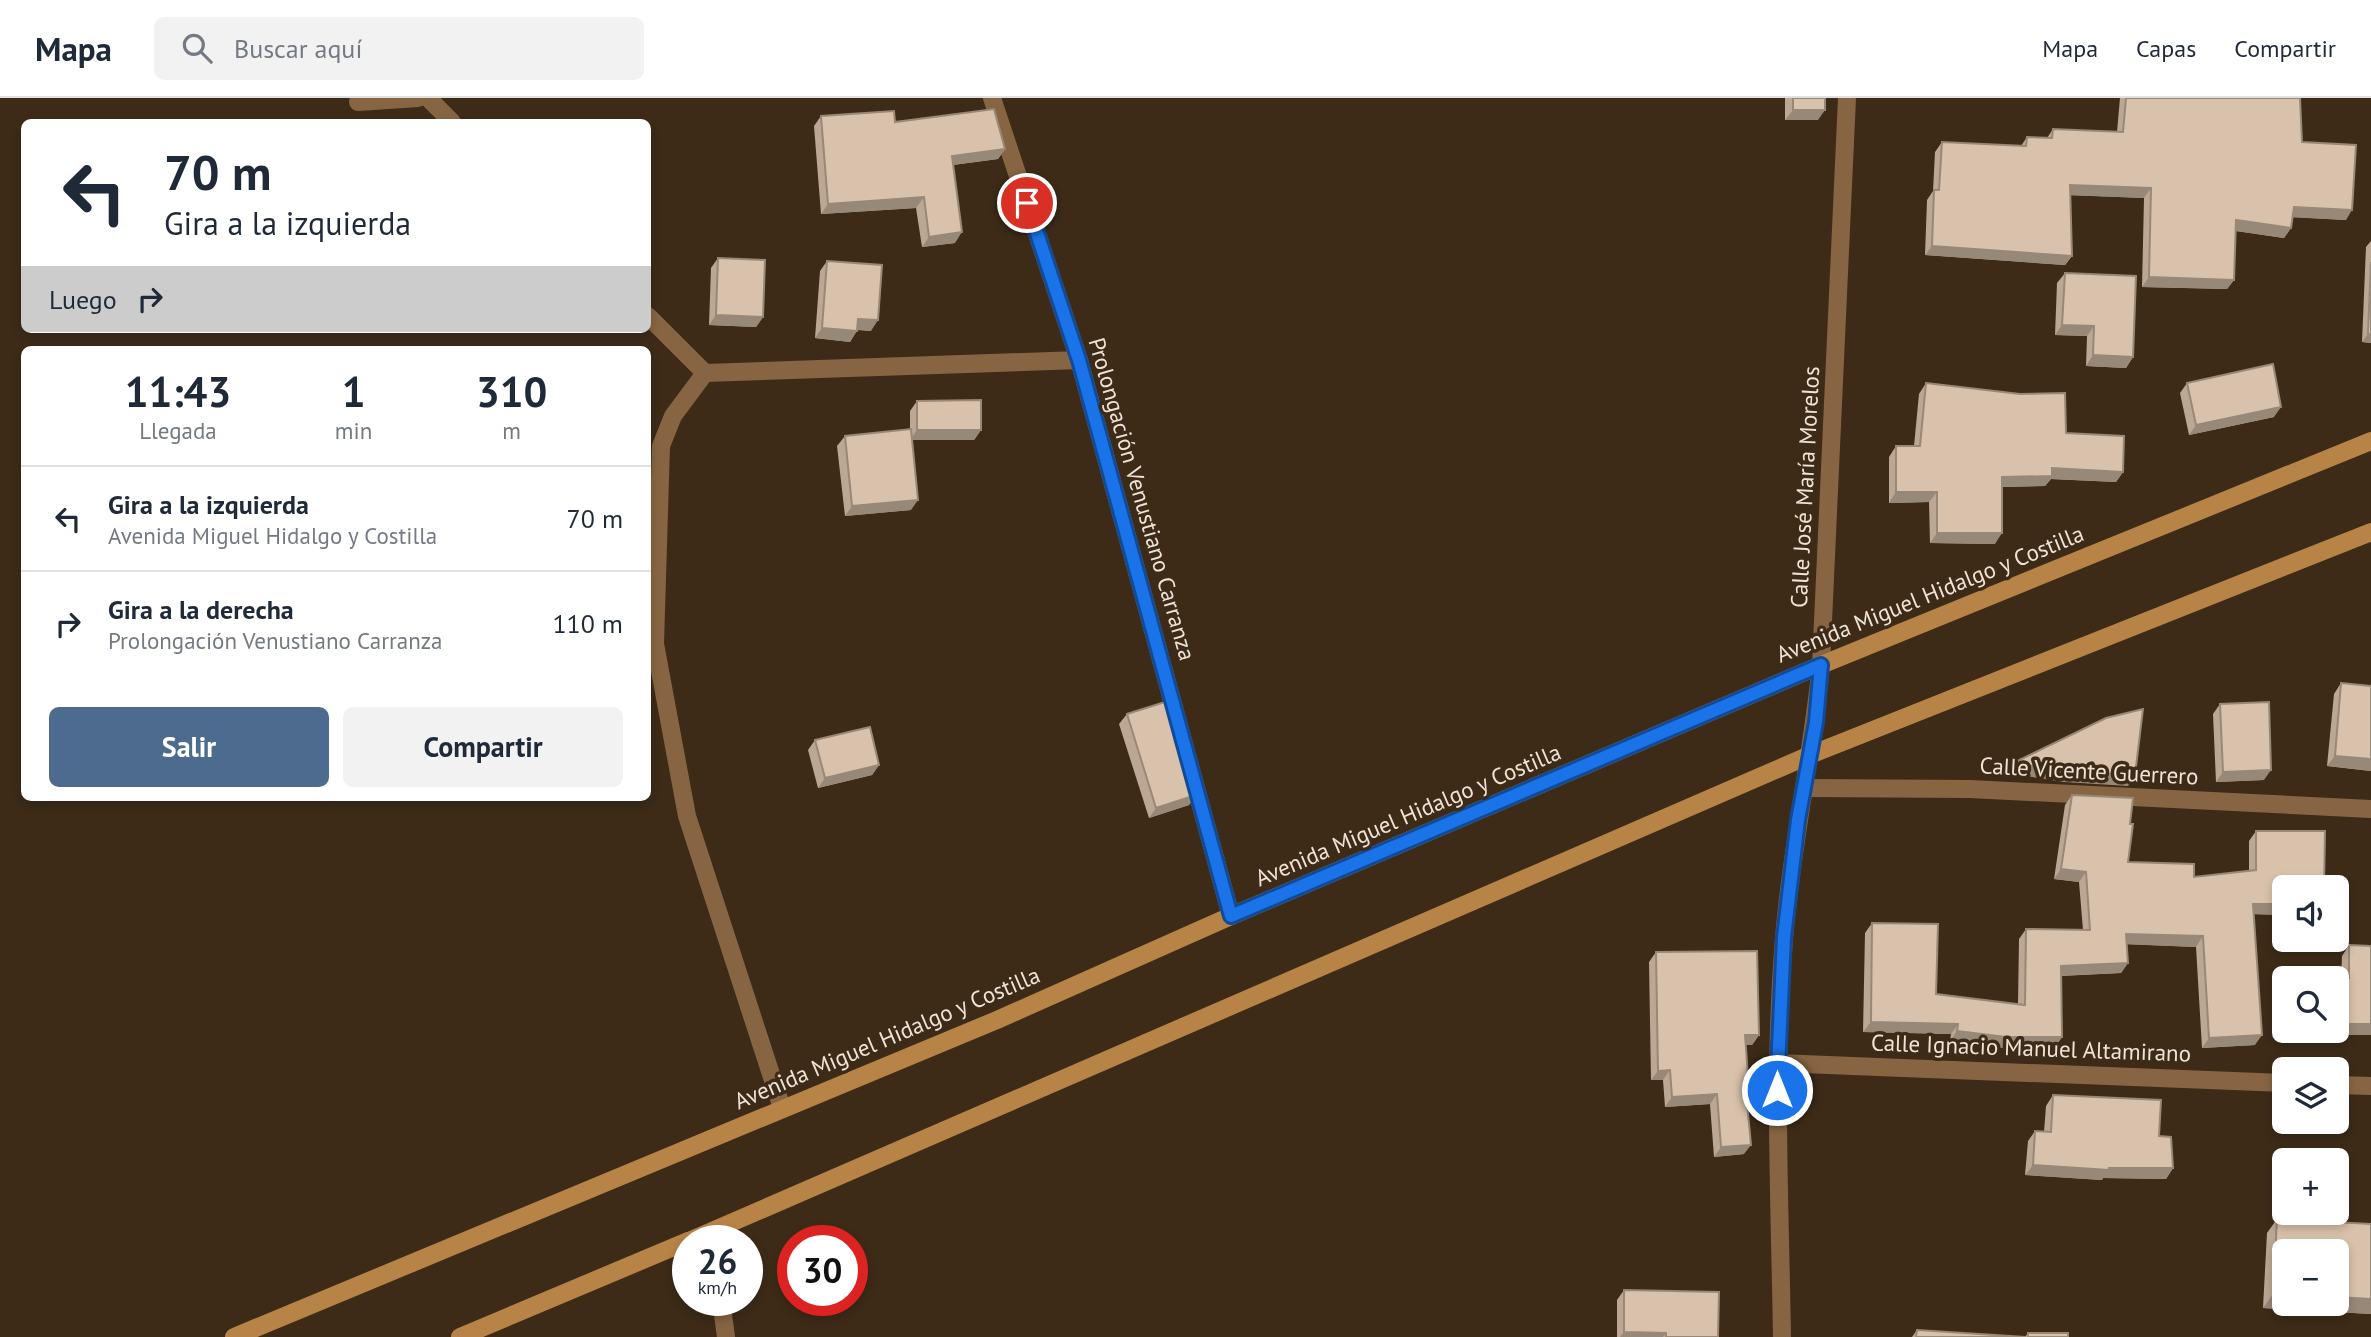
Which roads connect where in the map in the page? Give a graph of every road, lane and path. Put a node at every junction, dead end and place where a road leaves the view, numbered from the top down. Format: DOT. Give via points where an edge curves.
graph roads {
  1 [pos="418,98"];
  2 [pos="428,98"];
  3 [pos="992,98"];
  4 [pos="1847,98"];
  5 [pos="358,102"];
  6 [pos="449,119"];
  7 [pos="651,319"];
  8 [pos="1079,360"];
  9 [pos="705,373"];
  10 [pos="2371,441"];
  11 [pos="2369,534"];
  12 [pos="1821,665"];
  13 [pos="1810,755"];
  14 [pos="1805,788"];
  15 [pos="2371,809"];
  16 [pos="1231,916"];
  17 [pos="1777,1063"];
  18 [pos="2272,1083"];
  19 [pos="2349,1085"];
  20 [pos="2371,1086"];
  21 [pos="782,1108"];
  22 [pos="738,1225"];
  23 [pos="672,1248"];
  24 [pos="723,1316"];
  25 [pos="234,1337"];
  26 [pos="460,1337"];
  27 [pos="726,1337"];
  28 [pos="1782,1337"];
  1 -- 5 [label="street"];
  2 -- 6 [label="street"];
  3 -- 8 [label="street, Prolongación Venustiano Carranza"];
  4 -- 12 [label="street, Calle José María Morelos"];
  7 -- 9 [label="street"];
  8 -- 9 [label="street"];
  8 -- 16 [label="street, Prolongación Venustiano Carranza"];
  9 -- 21 [label="street" via="674,416 661,446 655,644 687,816"];
  10 -- 12 [label="main road, Avenida Miguel Hidalgo y Costilla"];
  11 -- 13 [label="main road"];
  12 -- 13 [label="street, Calle José María Morelos"];
  12 -- 16 [label="main road, Avenida Miguel Hidalgo y Costilla"];
  13 -- 14 [label="street, Calle José María Morelos"];
  13 -- 22 [label="main road"];
  14 -- 15 [label="street, Calle Vicente Guerrero" via="1970,789"];
  14 -- 17 [label="street, Calle José María Morelos" via="1784,937"];
  16 -- 21 [label="main road, Avenida Miguel Hidalgo y Costilla" via="997,1020"];
  17 -- 18 [label="street, Calle Ignacio Manuel Altamirano"];
  17 -- 28 [label="street, Calle José María Morelos"];
  19 -- 20 [label="street"];
  21 -- 25 [label="main road, Avenida Miguel Hidalgo y Costilla"];
  23 -- 26 [label="main road"];
  24 -- 27 [label="street"];
}
